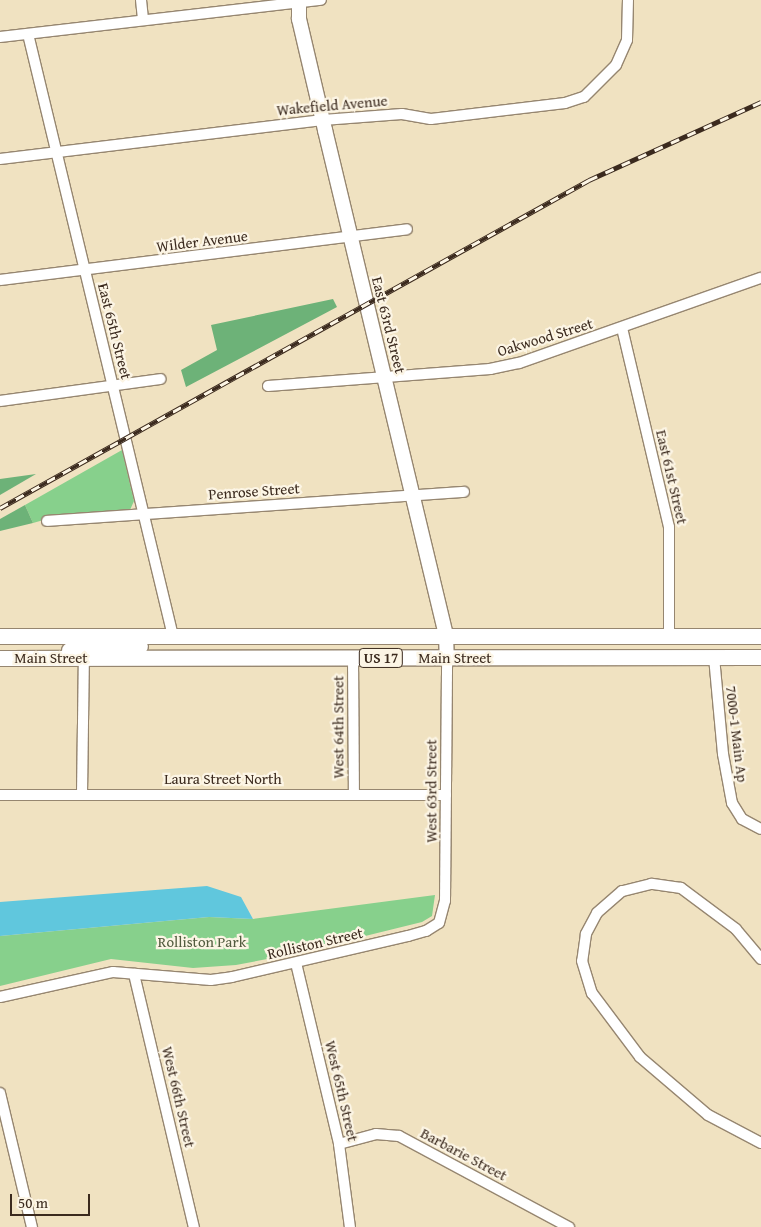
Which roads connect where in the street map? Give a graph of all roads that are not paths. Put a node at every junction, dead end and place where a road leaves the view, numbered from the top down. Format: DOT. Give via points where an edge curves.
graph roads {
  1 [pos="141,0"];
  2 [pos="321,0"];
  3 [pos="628,0"];
  4 [pos="299,1"];
  5 [pos="143,20"];
  6 [pos="28,34"];
  7 [pos="0,37"];
  8 [pos="323,120"];
  9 [pos="56,152"];
  10 [pos="0,159"];
  11 [pos="407,230"];
  12 [pos="351,239"];
  13 [pos="84,270"];
  14 [pos="761,278"];
  15 [pos="0,280"];
  16 [pos="622,328"];
  17 [pos="385,378"];
  18 [pos="160,379"];
  19 [pos="268,386"];
  20 [pos="113,388"];
  21 [pos="0,401"];
  22 [pos="464,492"];
  23 [pos="412,495"];
  24 [pos="144,514"];
  25 [pos="47,521"];
  26 [pos="0,636"];
  27 [pos="173,636"];
  28 [pos="446,636"];
  29 [pos="669,636"];
  30 [pos="761,636"];
  31 [pos="714,657"];
  32 [pos="0,658"];
  33 [pos="20,658"];
  34 [pos="84,658"];
  35 [pos="353,658"];
  36 [pos="446,658"];
  37 [pos="761,658"];
  38 [pos="82,794"];
  39 [pos="0,795"];
  40 [pos="354,795"];
  41 [pos="446,795"];
  42 [pos="761,829"];
  43 [pos="439,923"];
  44 [pos="761,959"];
  45 [pos="296,963"];
  46 [pos="134,974"];
  47 [pos="0,997"];
  48 [pos="0,1093"];
  49 [pos="761,1143"];
  50 [pos="340,1144"];
  51 [pos="32,1227"];
  52 [pos="194,1227"];
  53 [pos="350,1227"];
  54 [pos="569,1227"];
  1 -- 5 [label="street"];
  2 -- 4 [label="street"];
  3 -- 8 [label="street, Wakefield Avenue" via="627,40 616,65 598,86 577,100 431,119 402,114"];
  4 -- 5 [label="street"];
  4 -- 8 [label="street, East 63rd Street" via="299,19"];
  5 -- 6 [label="street"];
  6 -- 7 [label="street"];
  6 -- 9 [label="street, East 65th Street"];
  8 -- 9 [label="street, Wakefield Avenue"];
  8 -- 12 [label="street, East 63rd Street"];
  9 -- 10 [label="street, Wakefield Avenue"];
  9 -- 13 [label="street, East 65th Street"];
  11 -- 12 [label="street, Wilder Avenue"];
  12 -- 13 [label="street, Wilder Avenue"];
  12 -- 17 [label="street, East 63rd Street"];
  13 -- 15 [label="street, Wilder Avenue"];
  13 -- 20 [label="street, East 65th Street"];
  14 -- 16 [label="street, Oakwood Street"];
  16 -- 17 [label="street, Oakwood Street" via="500,367"];
  16 -- 29 [label="street, East 61st Street" via="669,527"];
  17 -- 19 [label="street, Oakwood Street"];
  17 -- 23 [label="street, East 63rd Street"];
  18 -- 20 [label="street"];
  20 -- 21 [label="street"];
  20 -- 24 [label="street, East 65th Street"];
  22 -- 23 [label="street, Penrose Street"];
  23 -- 24 [label="street, Penrose Street"];
  23 -- 28 [label="street, East 63rd Street"];
  24 -- 25 [label="street, Penrose Street"];
  24 -- 27 [label="street, East 65th Street"];
  26 -- 27 [label="main road, Main Street / US 17"];
  27 -- 28 [label="main road, Main Street / US 17"];
  27 -- 33 [label="main road" via="160,645 91,647"];
  28 -- 29 [label="main road, Main Street / US 17"];
  28 -- 36 [label="street, East 63rd Street"];
  29 -- 30 [label="main road, Main Street / US 17"];
  31 -- 36 [label="main road, Main Street / US 17"];
  31 -- 37 [label="main road, Main Street / US 17"];
  31 -- 42 [label="street, 7000-1 Main Ap" via="722,754 732,803 742,819"];
  32 -- 33 [label="main road, Main Street / US 17"];
  33 -- 34 [label="main road, Main Street / US 17"];
  34 -- 35 [label="main road, Main Street / US 17"];
  34 -- 38 [label="street"];
  35 -- 36 [label="main road, Main Street / US 17"];
  35 -- 40 [label="street, West 64th Street"];
  36 -- 41 [label="street, West 63rd Street"];
  38 -- 39 [label="street, Laura Street North"];
  38 -- 40 [label="street, Laura Street North"];
  40 -- 41 [label="street, Laura Street North"];
  41 -- 43 [label="street, West 63rd Street" via="445,901"];
  43 -- 45 [label="street, Rolliston Street" via="408,936"];
  44 -- 49 [label="street" via="720,916 674,886 652,884 622,891 597,913 586,934 582,962 588,983 640,1057 708,1115"];
  45 -- 46 [label="street, Rolliston Street" via="211,980"];
  45 -- 50 [label="street, West 65th Street"];
  46 -- 47 [label="street, Rolliston Street" via="94,974"];
  46 -- 52 [label="street, West 66th Street"];
  48 -- 51 [label="street"];
  50 -- 53 [label="street, West 65th Street"];
  50 -- 54 [label="street, Barbarie Street" via="376,1134 398,1136"];
}
